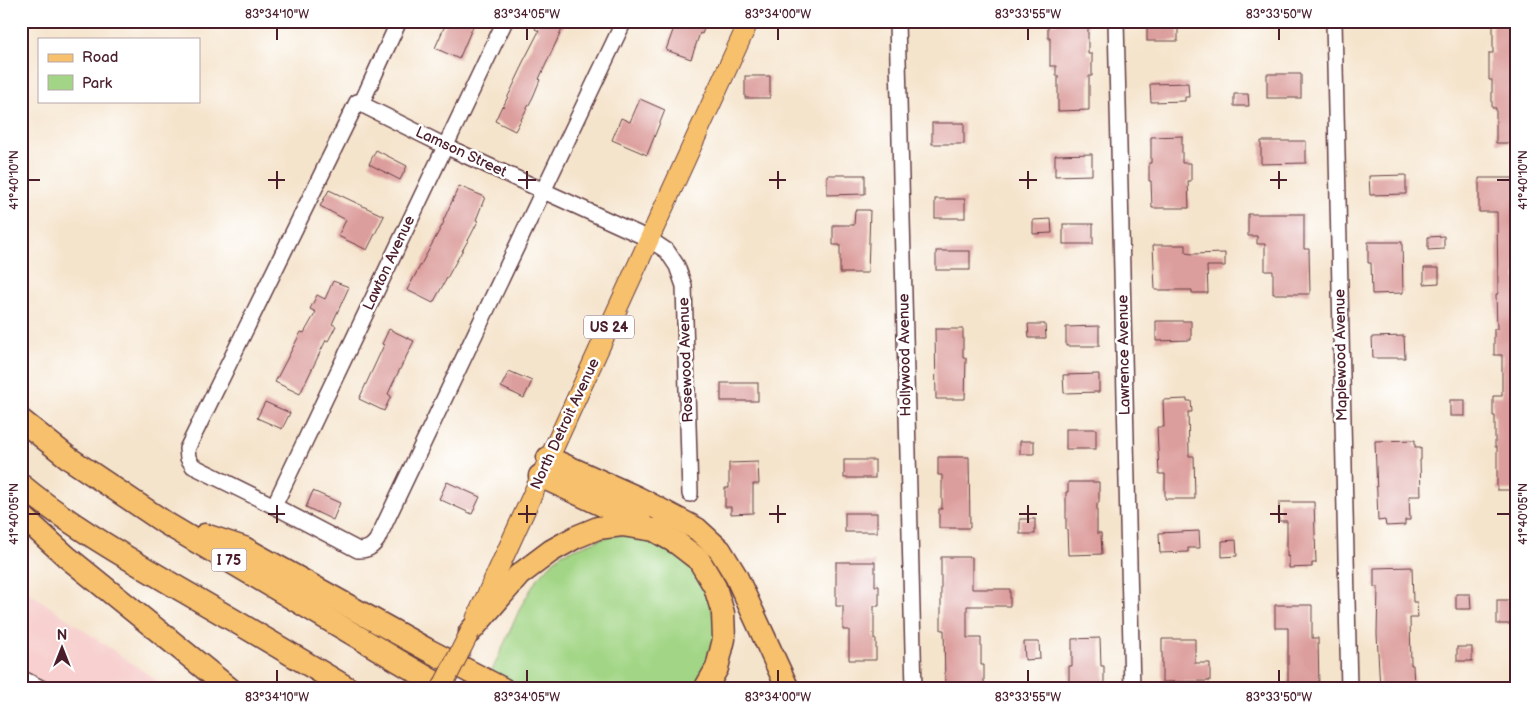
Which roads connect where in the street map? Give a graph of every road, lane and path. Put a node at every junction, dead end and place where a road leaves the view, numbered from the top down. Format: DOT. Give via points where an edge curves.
graph roads {
  1 [pos="399,21"];
  2 [pos="504,21"];
  3 [pos="624,21"];
  4 [pos="749,21"];
  5 [pos="897,21"];
  6 [pos="1116,21"];
  7 [pos="1334,21"];
  8 [pos="359,103"];
  9 [pos="445,146"];
  10 [pos="543,190"];
  11 [pos="649,239"];
  12 [pos="21,420"];
  13 [pos="544,467"];
  14 [pos="21,485"];
  15 [pos="690,494"];
  16 [pos="274,506"];
  17 [pos="21,515"];
  18 [pos="167,524"];
  19 [pos="654,530"];
  20 [pos="470,632"];
  21 [pos="21,678"];
  22 [pos="43,689"];
  23 [pos="230,689"];
  24 [pos="349,689"];
  25 [pos="440,689"];
  26 [pos="446,689"];
  27 [pos="503,689"];
  28 [pos="705,689"];
  29 [pos="788,689"];
  30 [pos="914,689"];
  31 [pos="1132,689"];
  32 [pos="1349,689"];
  1 -- 8 [label="street"];
  2 -- 9 [label="street, Lawton Avenue"];
  3 -- 10 [label="street"];
  4 -- 11 [label="main road, North Detroit Avenue / US 24"];
  5 -- 30 [label="street, Hollywood Avenue"];
  6 -- 31 [label="street, Lawrence Avenue"];
  7 -- 32 [label="street, Maplewood Avenue"];
  8 -- 9 [label="street, Lamson Street"];
  8 -- 16 [label="street" via="187,449 188,458 194,466"];
  9 -- 10 [label="street, Lamson Street"];
  9 -- 16 [label="street, Lawton Avenue"];
  10 -- 11 [label="street, Lamson Street"];
  10 -- 16 [label="street" via="372,546 358,550"];
  11 -- 13 [label="main road, North Detroit Avenue / US 24"];
  11 -- 15 [label="street, Rosewood Avenue" via="667,251 684,286"];
  12 -- 18 [label="highway, I 75" via="70,459"];
  13 -- 19 [label="highway"];
  13 -- 20 [label="main road, North Detroit Avenue / US 24"];
  13 -- 29 [label="highway" via="638,498 697,529 720,550 736,576"];
  14 -- 24 [label="highway" via="38,500 141,565"];
  17 -- 23 [label="highway" via="67,557"];
  18 -- 26 [label="highway, I 75"];
  18 -- 27 [label="highway" via="244,548"];
  19 -- 20 [label="highway" via="622,525 598,528 576,537 519,574"];
  19 -- 28 [label="highway" via="699,560 716,587 723,613 724,640 716,668"];
  20 -- 25 [label="main road, North Detroit Avenue / US 24, bridge"];
  21 -- 22 [label="street"];
}
